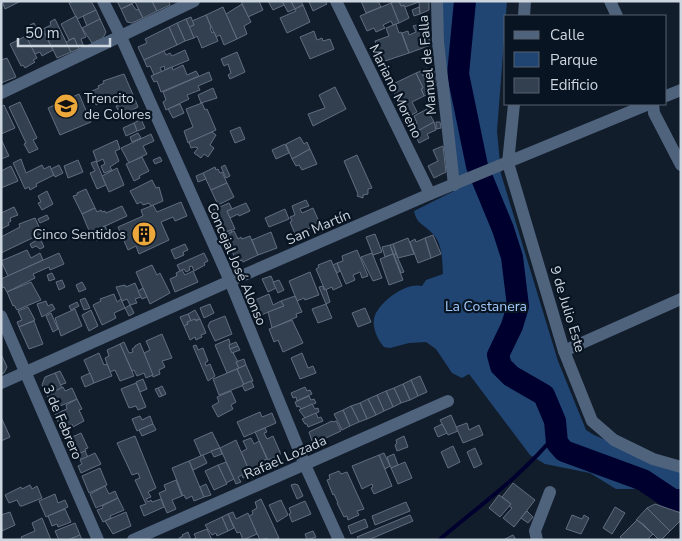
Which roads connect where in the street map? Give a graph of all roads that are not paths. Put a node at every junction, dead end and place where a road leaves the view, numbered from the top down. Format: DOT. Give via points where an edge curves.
graph roads {
  1 [pos="103,1"];
  2 [pos="194,1"];
  3 [pos="336,1"];
  4 [pos="437,1"];
  5 [pos="525,1"];
  6 [pos="610,1"];
  7 [pos="524,15"];
  8 [pos="617,15"];
  9 [pos="121,37"];
  10 [pos="681,90"];
  11 [pos="1,93"];
  12 [pos="667,96"];
  13 [pos="514,105"];
  14 [pos="649,105"];
  15 [pos="651,105"];
  16 [pos="506,164"];
  17 [pos="681,165"];
  18 [pos="457,184"];
  19 [pos="430,194"];
  20 [pos="230,281"];
  21 [pos="681,299"];
  22 [pos="1,316"];
  23 [pos="564,351"];
  24 [pos="25,372"];
  25 [pos="1,383"];
  26 [pos="448,401"];
  27 [pos="305,465"];
  28 [pos="681,467"];
  29 [pos="550,492"];
  30 [pos="98,540"];
  31 [pos="133,540"];
  32 [pos="339,540"];
  33 [pos="536,540"];
  1 -- 9 [label="street, Concejal José Alonso"];
  2 -- 9 [label="street"];
  3 -- 19 [label="street, Mariano Moreno"];
  4 -- 18 [label="street, Manuel de Falla" via="438,42"];
  5 -- 7 [label="street"];
  6 -- 8 [label="street"];
  9 -- 11 [label="street"];
  9 -- 20 [label="street, Concejal José Alonso"];
  10 -- 12 [label="street"];
  13 -- 16 [label="street, 9 de Julio Este"];
  14 -- 16 [label="street, San Martín"];
  15 -- 17 [label="street"];
  16 -- 18 [label="street, San Martín"];
  16 -- 23 [label="street, 9 de Julio Este"];
  18 -- 19 [label="street, San Martín"];
  19 -- 20 [label="street, San Martín"];
  20 -- 24 [label="street, San Martín"];
  20 -- 27 [label="street, Concejal José Alonso"];
  21 -- 23 [label="street"];
  22 -- 24 [label="street, 3 de Febrero"];
  23 -- 28 [label="street, 9 de Julio Este" via="592,421 614,440 653,459"];
  24 -- 25 [label="street, San Martín"];
  24 -- 30 [label="street, 3 de Febrero"];
  26 -- 27 [label="street, Rafael Lozada"];
  27 -- 31 [label="street, Rafael Lozada"];
  27 -- 32 [label="street, Concejal José Alonso"];
  29 -- 33 [label="street" via="535,531"];
}
